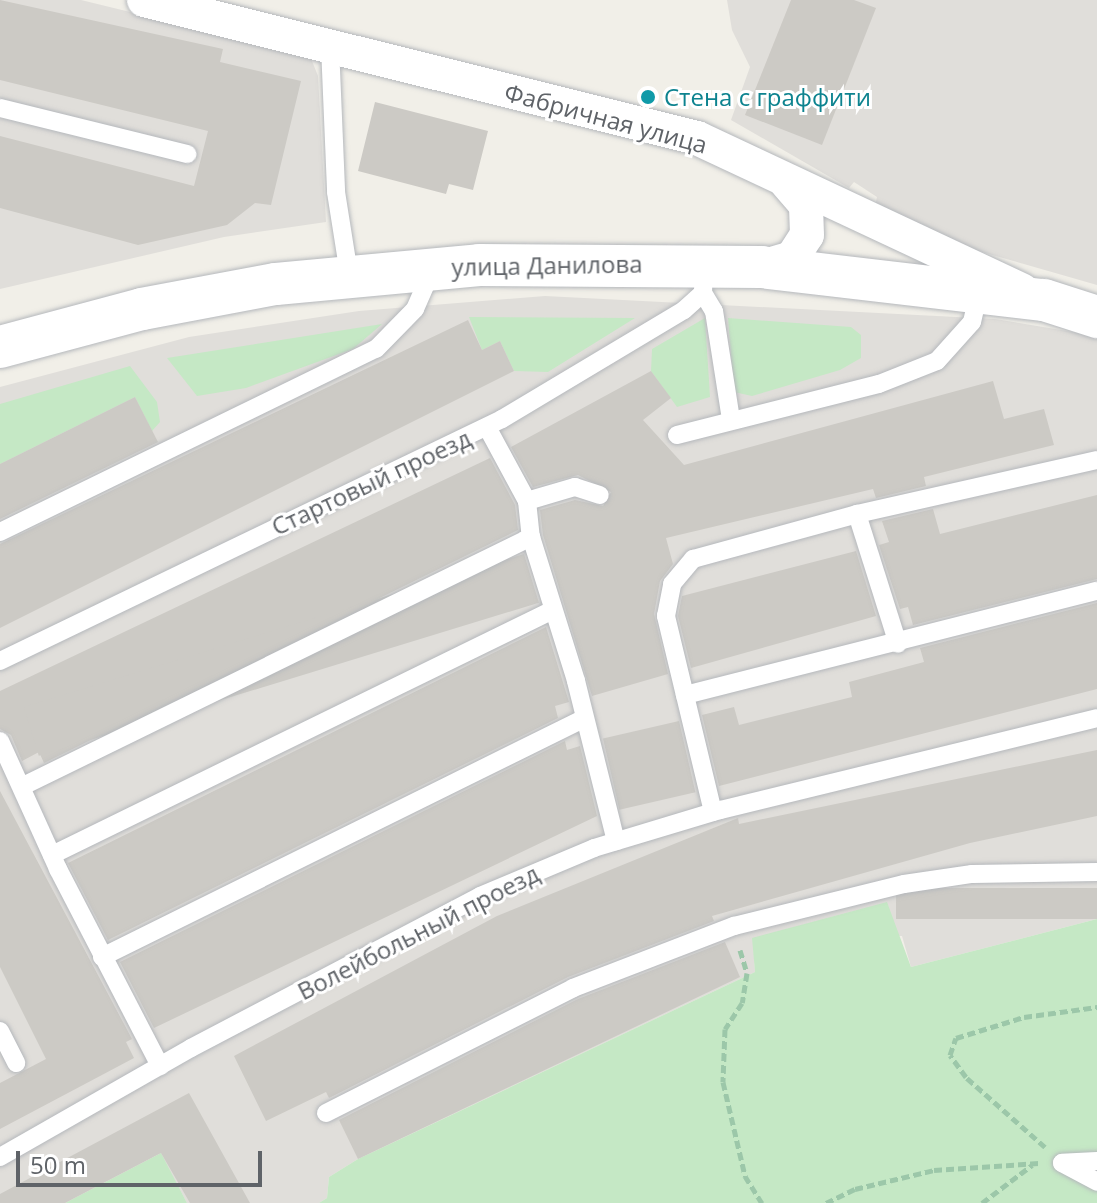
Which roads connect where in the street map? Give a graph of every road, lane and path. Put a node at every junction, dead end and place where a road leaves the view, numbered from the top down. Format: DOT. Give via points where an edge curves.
graph roads {
  1 [pos="144,0"];
  2 [pos="330,46"];
  3 [pos="0,108"];
  4 [pos="187,154"];
  5 [pos="786,182"];
  6 [pos="761,267"];
  7 [pos="433,268"];
  8 [pos="349,274"];
  9 [pos="703,278"];
  10 [pos="979,291"];
  11 [pos="1044,300"];
  12 [pos="1097,317"];
  13 [pos="0,347"];
  14 [pos="731,419"];
  15 [pos="487,427"];
  16 [pos="677,435"];
  17 [pos="1097,460"];
  18 [pos="600,495"];
  19 [pos="527,501"];
  20 [pos="857,514"];
  21 [pos="0,532"];
  22 [pos="531,537"];
  23 [pos="1097,591"];
  24 [pos="551,611"];
  25 [pos="898,644"];
  26 [pos="0,661"];
  27 [pos="685,695"];
  28 [pos="1097,718"];
  29 [pos="583,719"];
  30 [pos="0,741"];
  31 [pos="23,786"];
  32 [pos="713,812"];
  33 [pos="616,841"];
  34 [pos="52,855"];
  35 [pos="1097,872"];
  36 [pos="734,926"];
  37 [pos="102,957"];
  38 [pos="1097,1007"];
  39 [pos="0,1031"];
  40 [pos="16,1063"];
  41 [pos="160,1066"];
  42 [pos="326,1113"];
  43 [pos="0,1157"];
  44 [pos="1097,1161"];
  45 [pos="1035,1163"];
  46 [pos="1062,1163"];
  47 [pos="1097,1182"];
  48 [pos="762,1203"];
  49 [pos="826,1203"];
  50 [pos="982,1203"];
  1 -- 2 [label="street, Фабричная улица"];
  2 -- 5 [label="street, Фабричная улица" via="697,138"];
  2 -- 8 [label="lane" via="336,192"];
  3 -- 4 [label="lane"];
  5 -- 6 [label="street" via="806,205 807,235 792,258"];
  5 -- 11 [label="street, Фабричная улица"];
  6 -- 9 [label="street, улица Данилова"];
  6 -- 10 [label="street, улица Данилова"];
  7 -- 8 [label="street, улица Данилова"];
  7 -- 9 [label="street, улица Данилова"];
  7 -- 21 [label="lane" via="415,309 376,349"];
  8 -- 13 [label="street, улица Данилова" via="142,309"];
  9 -- 14 [label="lane" via="714,311"];
  9 -- 15 [label="lane, Стартовый проезд" via="684,310"];
  10 -- 11 [label="street, улица Данилова"];
  10 -- 14 [label="lane" via="972,322 937,361 879,384"];
  11 -- 12 [label="street, улица Данилова"];
  14 -- 16 [label="lane"];
  15 -- 19 [label="lane"];
  15 -- 26 [label="lane, Стартовый проезд"];
  17 -- 20 [label="lane"];
  18 -- 19 [label="lane" via="575,487"];
  19 -- 22 [label="lane"];
  20 -- 25 [label="lane"];
  20 -- 27 [label="lane" via="693,559 672,584 666,616"];
  22 -- 24 [label="lane"];
  22 -- 31 [label="lane"];
  23 -- 25 [label="lane"];
  24 -- 29 [label="lane"];
  24 -- 34 [label="lane"];
  25 -- 27 [label="lane"];
  27 -- 32 [label="lane"];
  28 -- 32 [label="lane, Волейбольный проезд"];
  29 -- 33 [label="lane"];
  29 -- 37 [label="lane"];
  30 -- 31 [label="lane"];
  31 -- 34 [label="lane"];
  32 -- 33 [label="lane, Волейбольный проезд"];
  33 -- 41 [label="lane, Волейбольный проезд" via="480,896"];
  34 -- 37 [label="lane"];
  35 -- 36 [label="lane" via="972,874 904,884"];
  36 -- 42 [label="lane" via="573,988"];
  36 -- 48 [label="path" via="747,973 742,1003 725,1029 723,1082 745,1176"];
  37 -- 41 [label="lane"];
  38 -- 46 [label="path" via="1024,1017 956,1038 950,1055 966,1077"];
  39 -- 40 [label="lane"];
  41 -- 43 [label="lane, Волейбольный проезд"];
  44 -- 46 [label="lane"];
  45 -- 46 [label="path"];
  45 -- 49 [label="path" via="934,1170 855,1189"];
  45 -- 50 [label="path"];
  46 -- 47 [label="lane"];
}
